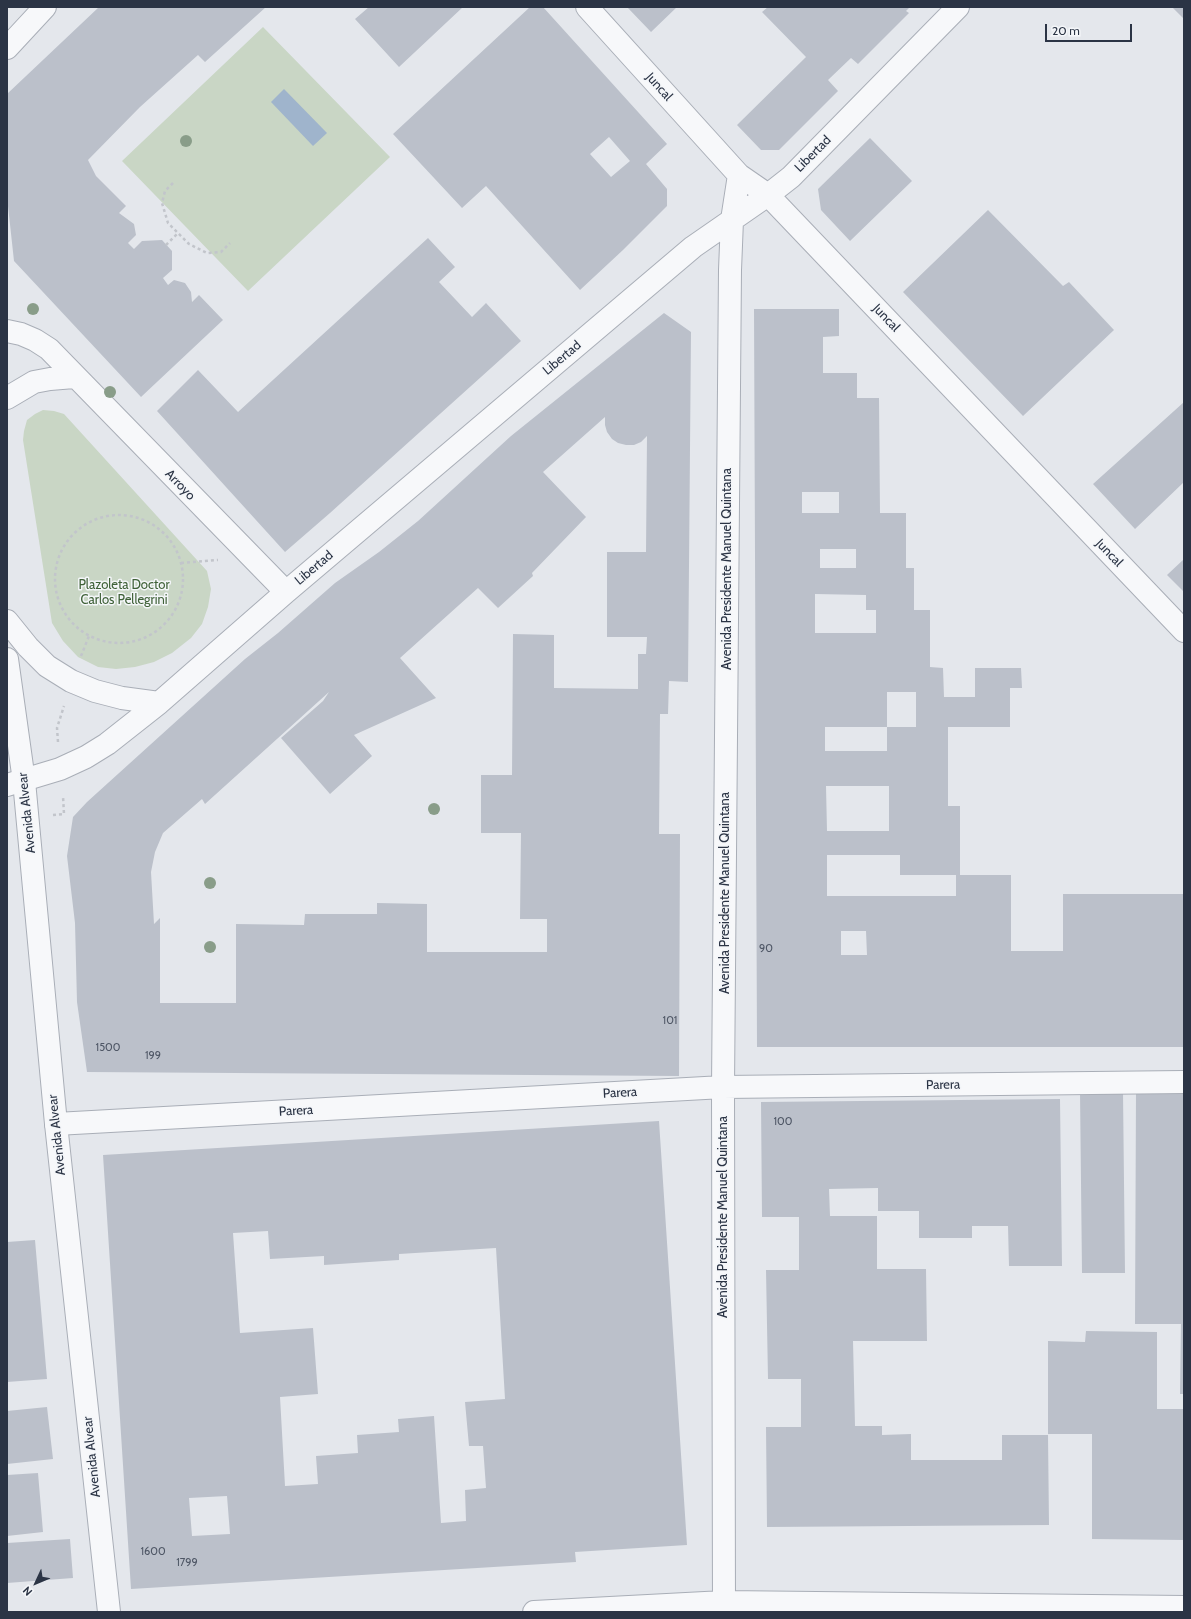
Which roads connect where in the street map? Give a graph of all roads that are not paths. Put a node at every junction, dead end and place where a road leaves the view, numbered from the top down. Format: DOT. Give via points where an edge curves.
graph roads {
  1 [pos="45,7"];
  2 [pos="587,7"];
  3 [pos="958,7"];
  4 [pos="7,48"];
  5 [pos="739,175"];
  6 [pos="768,195"];
  7 [pos="732,220"];
  8 [pos="7,331"];
  9 [pos="74,377"];
  10 [pos="7,398"];
  11 [pos="286,592"];
  12 [pos="7,621"];
  13 [pos="1184,631"];
  14 [pos="7,659"];
  15 [pos="159,704"];
  16 [pos="16,783"];
  17 [pos="1184,1082"];
  18 [pos="723,1087"];
  19 [pos="56,1124"];
  20 [pos="724,1607"];
  21 [pos="1184,1607"];
  22 [pos="109,1612"];
  23 [pos="534,1612"];
  1 -- 4 [label="street"];
  2 -- 5 [label="street, Juncal"];
  3 -- 6 [label="street, Libertad" via="791,177"];
  5 -- 6 [label="street, Juncal"];
  5 -- 7 [label="street, Avenida Presidente Manuel Quintana"];
  6 -- 7 [label="street, Libertad"];
  6 -- 13 [label="street, Juncal"];
  7 -- 11 [label="street, Libertad" via="693,247"];
  7 -- 18 [label="street, Avenida Presidente Manuel Quintana"];
  8 -- 9 [label="street, Arroyo" via="21,334 49,349"];
  9 -- 10 [label="street" via="34,382"];
  9 -- 11 [label="street, Arroyo"];
  11 -- 15 [label="street, Libertad"];
  12 -- 15 [label="street" via="47,666 71,681 95,691"];
  14 -- 16 [label="street, Avenida Alvear"];
  15 -- 16 [label="street, Libertad" via="108,744 86,757 60,769"];
  16 -- 19 [label="street, Avenida Alvear"];
  17 -- 18 [label="street, Parera"];
  18 -- 19 [label="street, Parera"];
  18 -- 20 [label="street, Avenida Presidente Manuel Quintana"];
  19 -- 22 [label="street, Avenida Alvear"];
  20 -- 21 [label="street"];
  20 -- 23 [label="street"];
}
